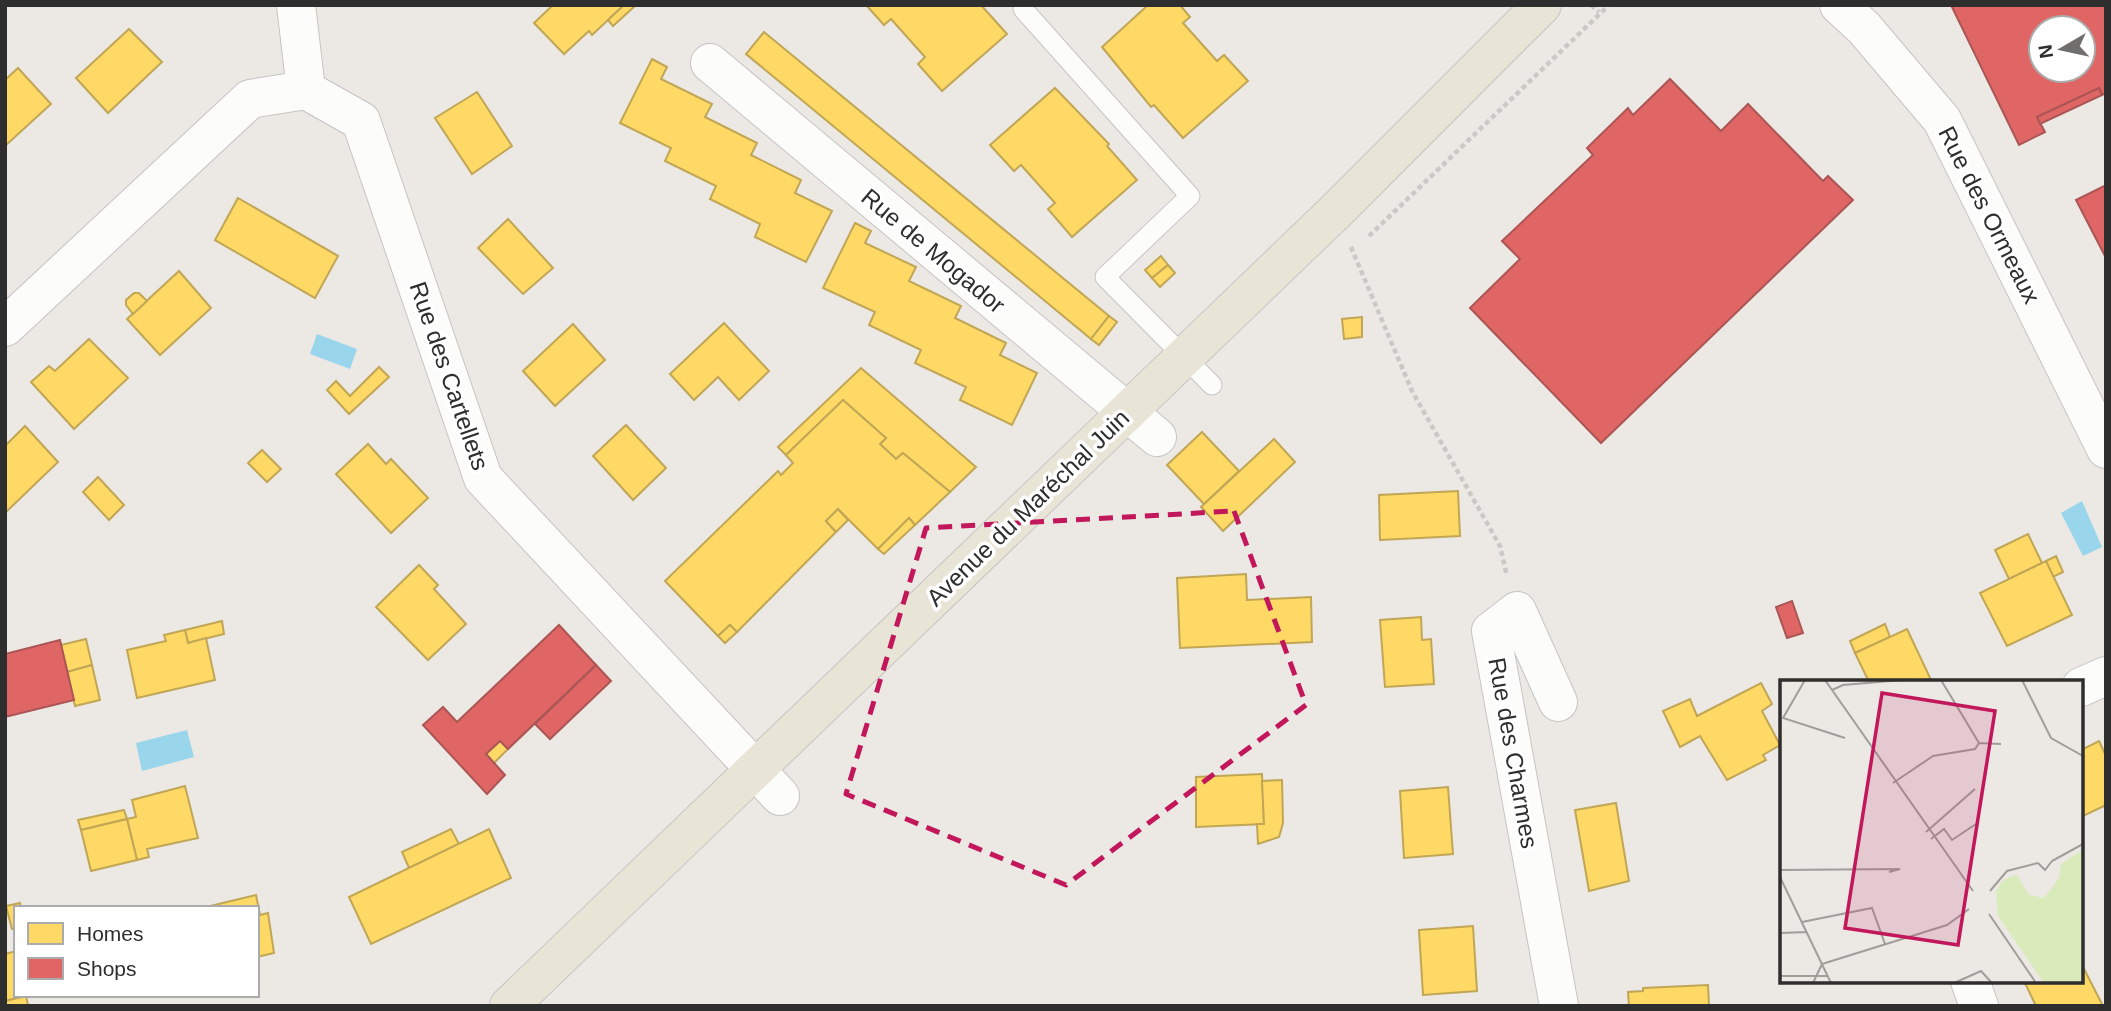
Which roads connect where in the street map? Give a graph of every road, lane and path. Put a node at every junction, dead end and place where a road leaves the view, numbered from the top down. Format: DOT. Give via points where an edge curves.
graph roads {
  1 [pos="296,5"];
  2 [pos="1542,5"];
  3 [pos="1591,5"];
  4 [pos="1839,5"];
  5 [pos="1023,9"];
  6 [pos="1599,12"];
  7 [pos="710,63"];
  8 [pos="306,90"];
  9 [pos="1336,211"];
  10 [pos="5,327"];
  11 [pos="1183,358"];
  12 [pos="1212,385"];
  13 [pos="1127,414"];
  14 [pos="1157,437"];
  15 [pos="2106,449"];
  16 [pos="1517,611"];
  17 [pos="2106,676"];
  18 [pos="2083,686"];
  19 [pos="1558,702"];
  20 [pos="754,768"];
  21 [pos="779,796"];
  22 [pos="1971,983"];
  23 [pos="509,1006"];
  24 [pos="1559,1006"];
  25 [pos="1979,1006"];
  1 -- 8 [label="street"];
  2 -- 9 [label="main road, Avenue du Maréchal Juin"];
  3 -- 6 [label="path"];
  4 -- 15 [label="street, Rue des Ormeaux" via="1942,120"];
  5 -- 11 [label="lane" via="1190,196 1105,277"];
  7 -- 13 [label="street, Rue de Mogador"];
  8 -- 10 [label="street" via="250,99"];
  8 -- 20 [label="street, Rue des Cartellets" via="361,121 483,478"];
  9 -- 11 [label="main road, Avenue du Maréchal Juin"];
  9 -- 16 [label="path" via="1412,391 1500,547"];
  11 -- 12 [label="lane"];
  11 -- 13 [label="main road, Avenue du Maréchal Juin"];
  13 -- 14 [label="street, Rue de Mogador"];
  13 -- 20 [label="main road, Avenue du Maréchal Juin"];
  16 -- 19 [label="street, Rue des Charmes"];
  16 -- 24 [label="street, Rue des Charmes" via="1491,631"];
  17 -- 18 [label="street"];
  20 -- 21 [label="street, Rue des Cartellets"];
  20 -- 23 [label="main road, Avenue du Maréchal Juin"];
  22 -- 25 [label="street"];
}
